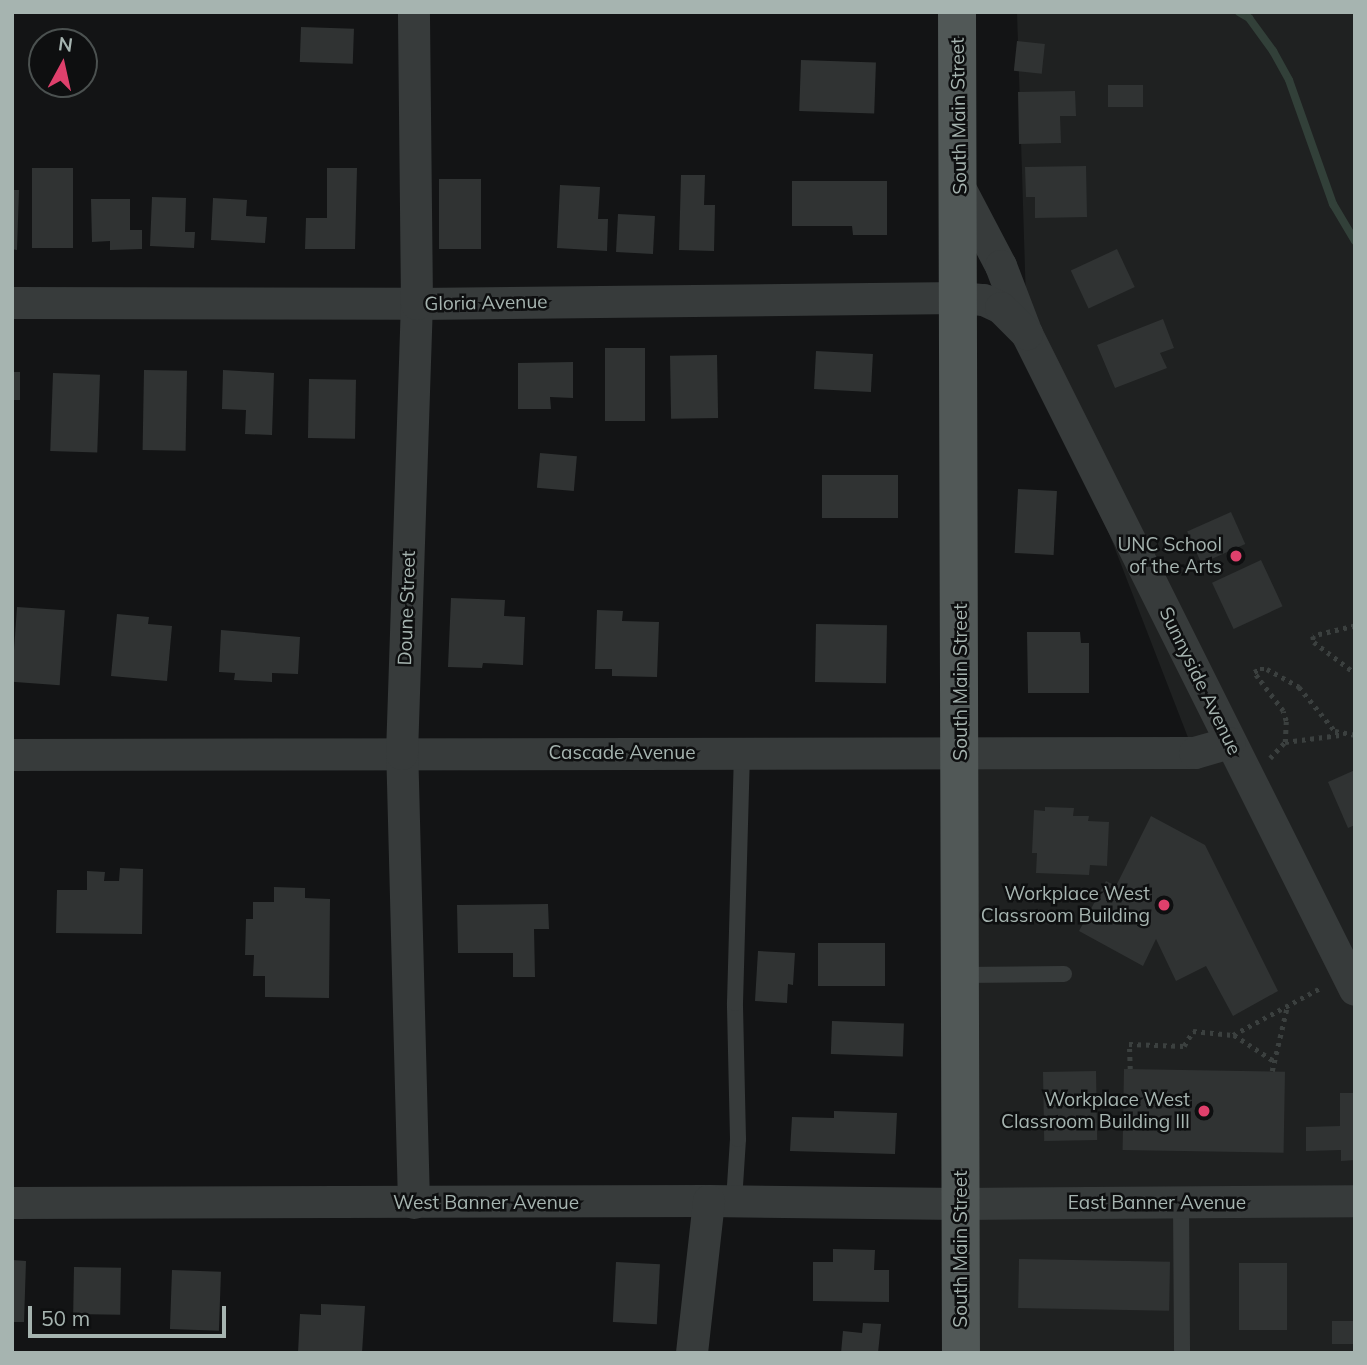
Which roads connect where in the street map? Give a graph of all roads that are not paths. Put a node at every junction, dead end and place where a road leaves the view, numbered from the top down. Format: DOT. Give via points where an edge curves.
graph roads {
  1 [pos="414,12"];
  2 [pos="957,12"];
  3 [pos="960,188"];
  4 [pos="959,298"];
  5 [pos="12,303"];
  6 [pos="417,304"];
  7 [pos="1027,334"];
  8 [pos="1230,743"];
  9 [pos="962,752"];
  10 [pos="742,753"];
  11 [pos="402,754"];
  12 [pos="12,755"];
  13 [pos="1063,974"];
  14 [pos="961,975"];
  15 [pos="1355,990"];
  16 [pos="721,1201"];
  17 [pos="1355,1201"];
  18 [pos="12,1203"];
  19 [pos="414,1203"];
  20 [pos="1181,1203"];
  21 [pos="960,1204"];
  22 [pos="692,1353"];
  23 [pos="961,1353"];
  24 [pos="1182,1353"];
  1 -- 6 [label="street, Doune Street"];
  2 -- 3 [label="main road, South Main Street"];
  3 -- 4 [label="main road, South Main Street"];
  3 -- 7 [label="street, Sunnyside Avenue" via="1001,266"];
  4 -- 6 [label="street, Gloria Avenue"];
  4 -- 7 [label="street, Sunnyside Avenue" via="984,300 1001,308"];
  4 -- 9 [label="main road, South Main Street"];
  5 -- 6 [label="street, Gloria Avenue"];
  6 -- 11 [label="street, Doune Street"];
  7 -- 8 [label="street, Sunnyside Avenue"];
  8 -- 9 [label="street, Cascade Avenue" via="1195,753"];
  8 -- 15 [label="street, Sunnyside Avenue"];
  9 -- 10 [label="street, Cascade Avenue"];
  9 -- 14 [label="main road, South Main Street"];
  10 -- 11 [label="street, Cascade Avenue"];
  10 -- 16 [label="lane" via="735,1003 738,1139"];
  11 -- 12 [label="street, Cascade Avenue"];
  11 -- 19 [label="street, Doune Street"];
  13 -- 14 [label="lane"];
  14 -- 21 [label="main road, South Main Street"];
  16 -- 19 [label="street, West Banner Avenue"];
  16 -- 21 [label="street, West Banner Avenue"];
  16 -- 22 [label="street"];
  17 -- 20 [label="street, East Banner Avenue"];
  18 -- 19 [label="street, West Banner Avenue"];
  20 -- 21 [label="street, East Banner Avenue"];
  20 -- 24 [label="lane"];
  21 -- 23 [label="main road, South Main Street"];
}
